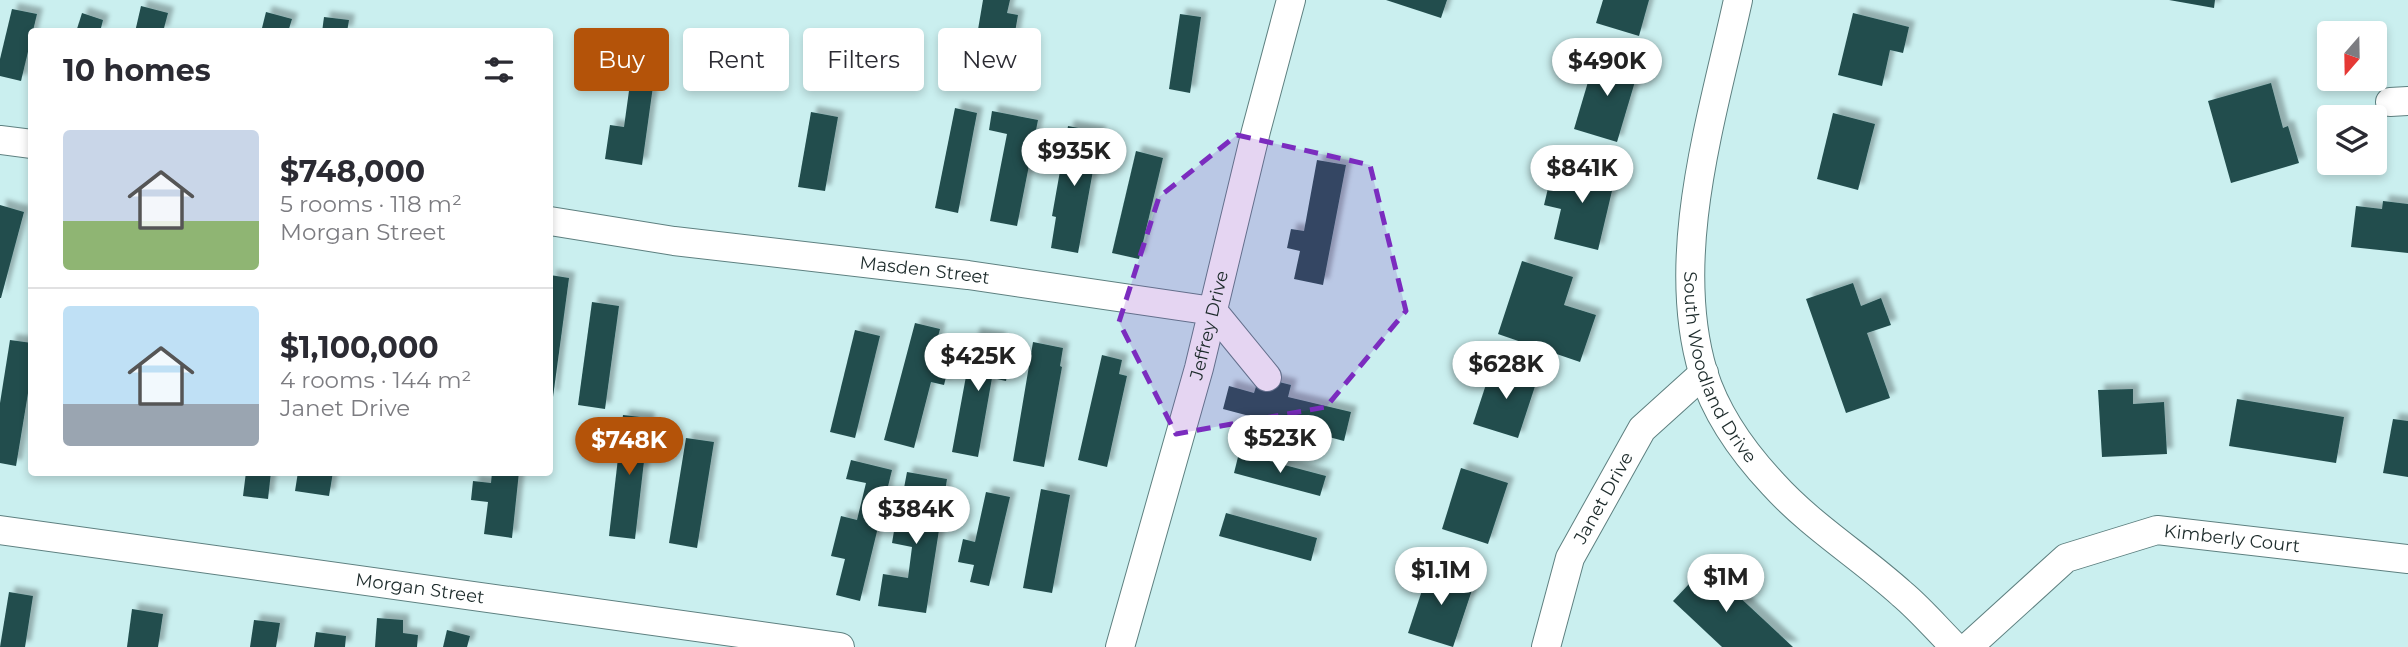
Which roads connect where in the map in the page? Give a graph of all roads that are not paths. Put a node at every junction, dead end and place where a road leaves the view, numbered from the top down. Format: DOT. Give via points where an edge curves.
graph roads {
  1 [pos="1291,0"];
  2 [pos="1738,0"];
  3 [pos="0,140"];
  4 [pos="28,144"];
  5 [pos="553,221"];
  6 [pos="1213,310"];
  7 [pos="1704,373"];
  8 [pos="1267,377"];
  9 [pos="0,530"];
  10 [pos="2408,559"];
  11 [pos="839,647"];
  12 [pos="1120,647"];
  13 [pos="1546,647"];
  14 [pos="1955,647"];
  15 [pos="1968,647"];
  1 -- 6 [label="street, Jeffrey Drive"];
  2 -- 7 [label="street, South Woodland Drive" via="1692,241 1690,295"];
  3 -- 4 [label="street"];
  5 -- 6 [label="street, Masden Street"];
  6 -- 8 [label="street"];
  6 -- 12 [label="street, Jeffrey Drive"];
  7 -- 13 [label="street, Janet Drive" via="1642,429 1570,558"];
  7 -- 14 [label="street, South Woodland Drive" via="1739,443 1773,485 1902,594"];
  9 -- 11 [label="street, Morgan Street"];
  10 -- 15 [label="street, Kimberly Court" via="2157,530 2066,558"];
}
